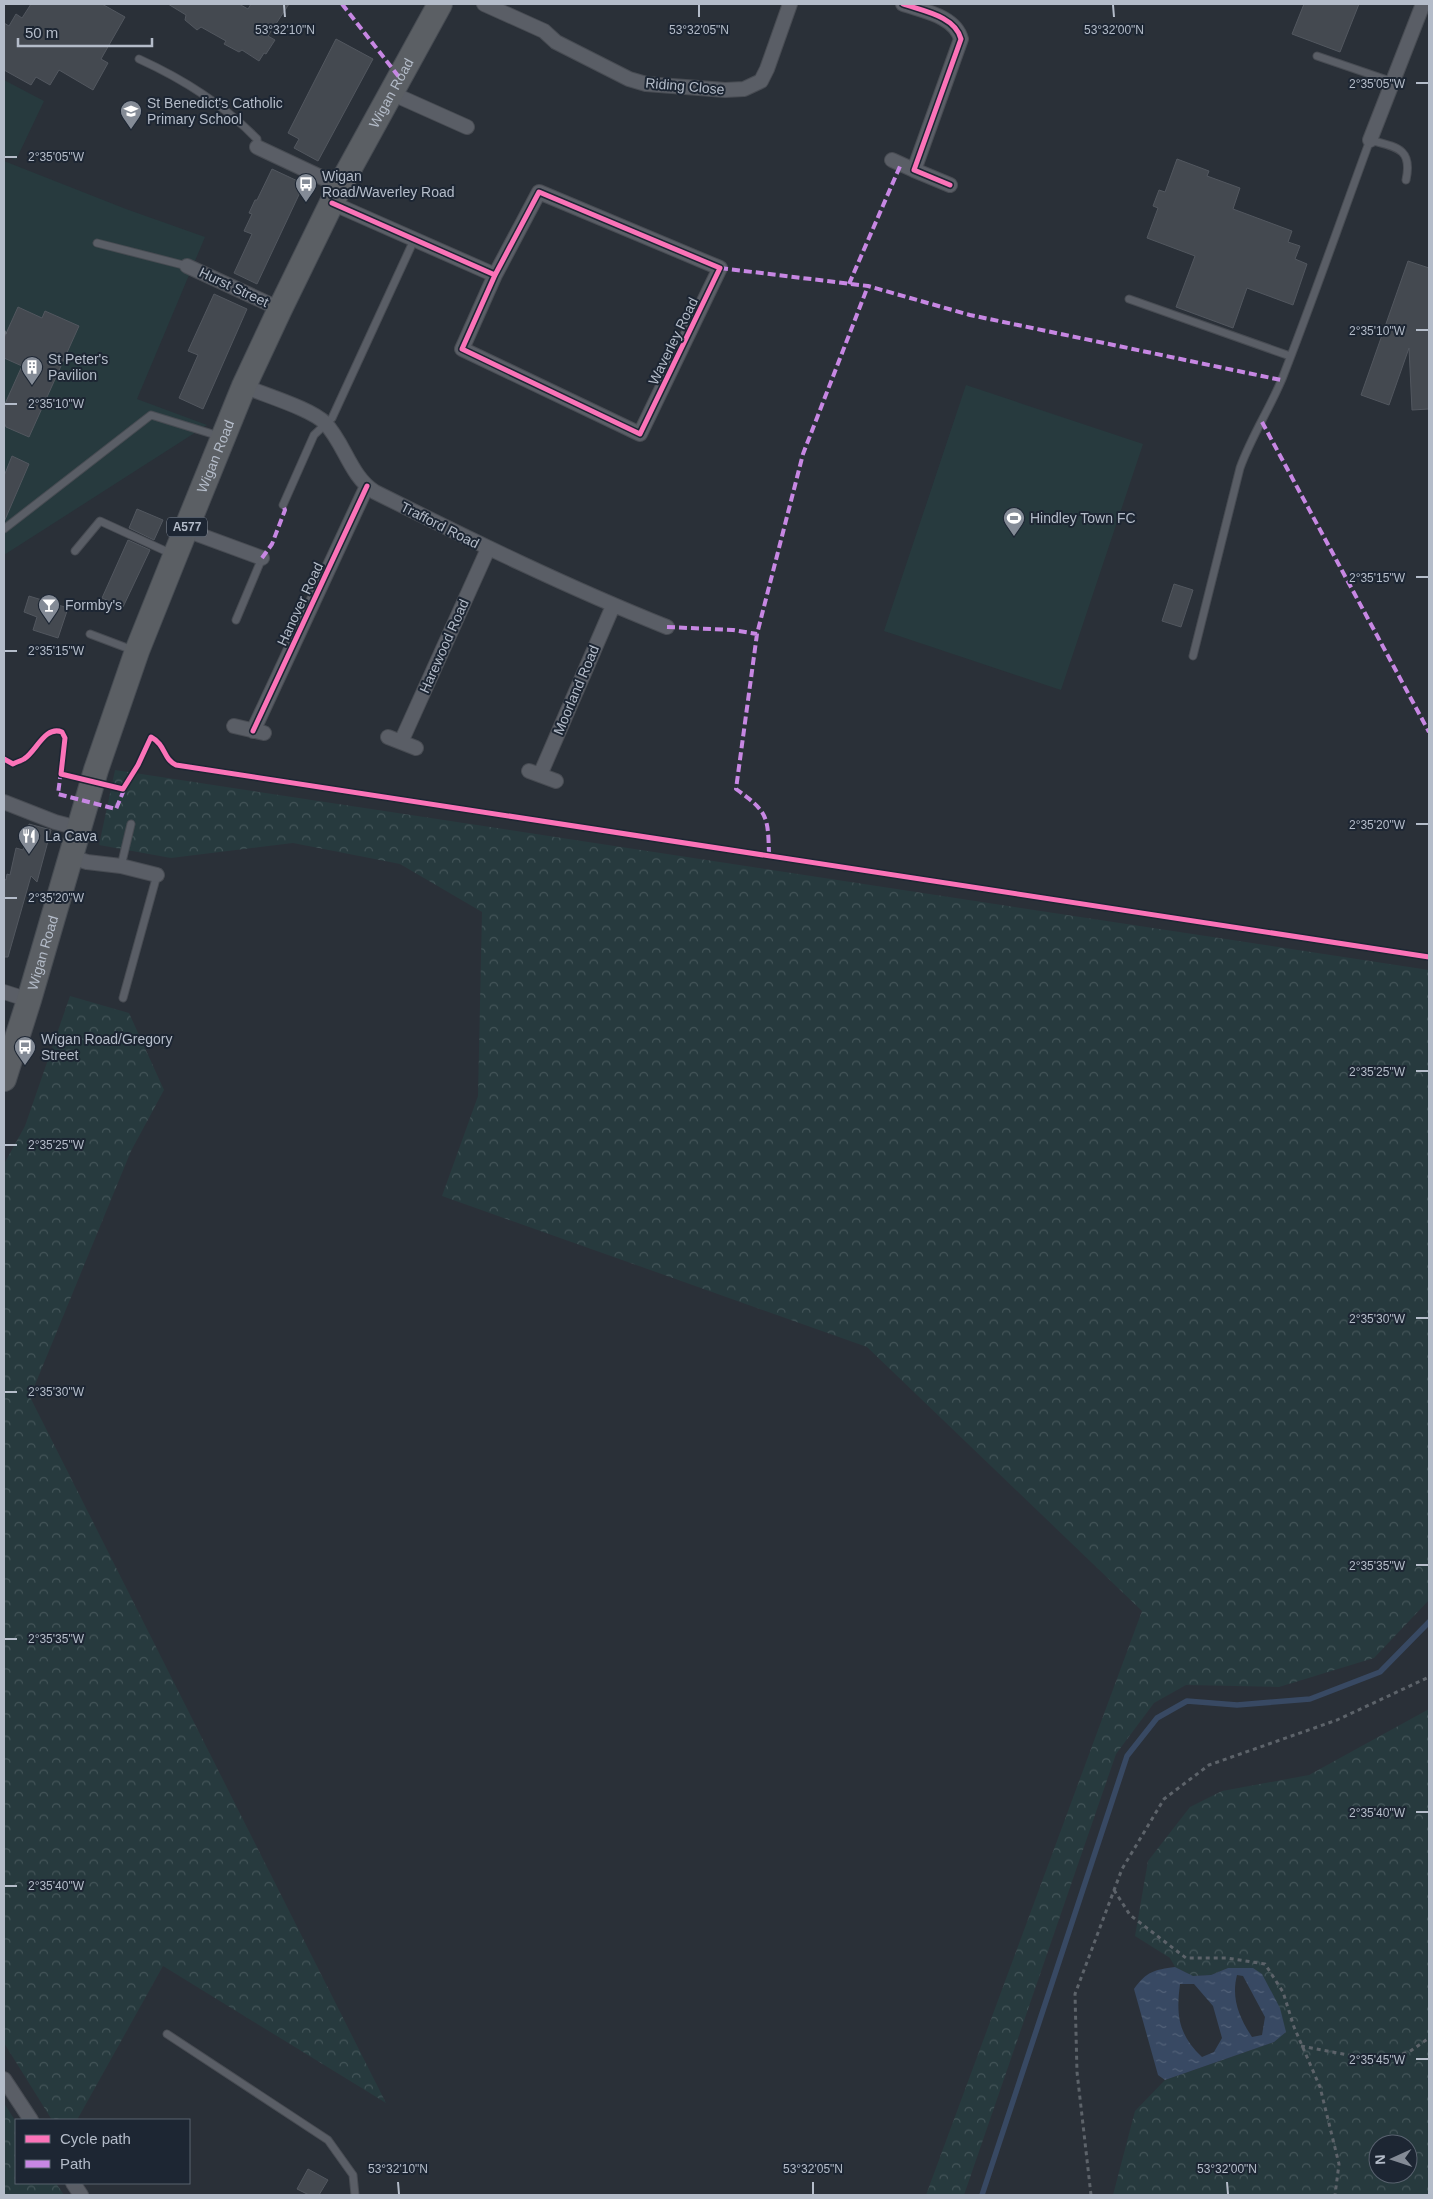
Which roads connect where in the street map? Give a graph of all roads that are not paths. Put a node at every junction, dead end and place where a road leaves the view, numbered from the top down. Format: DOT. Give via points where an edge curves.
graph roads {
  1 [pos="440,4"];
  2 [pos="484,4"];
  3 [pos="790,4"];
  4 [pos="903,4"];
  5 [pos="1423,4"];
  6 [pos="1317,56"];
  7 [pos="138,59"];
  8 [pos="1394,83"];
  9 [pos="391,93"];
  10 [pos="468,127"];
  11 [pos="1370,140"];
  12 [pos="258,147"];
  13 [pos="892,160"];
  14 [pos="914,170"];
  15 [pos="1406,180"];
  16 [pos="950,185"];
  17 [pos="336,195"];
  18 [pos="414,240"];
  19 [pos="98,243"];
  20 [pos="187,266"];
  21 [pos="495,275"];
  22 [pos="1129,299"];
  23 [pos="280,308"];
  24 [pos="1290,356"];
  25 [pos="244,386"];
  26 [pos="326,424"];
  27 [pos="224,438"];
  28 [pos="367,486"];
  29 [pos="283,505"];
  30 [pos="4,529"];
  31 [pos="186,530"];
  32 [pos="488,549"];
  33 [pos="75,551"];
  34 [pos="175,556"];
  35 [pos="262,558"];
  36 [pos="613,606"];
  37 [pos="236,620"];
  38 [pos="667,627"];
  39 [pos="90,634"];
  40 [pos="137,651"];
  41 [pos="1193,656"];
  42 [pos="234,726"];
  43 [pos="416,748"];
  44 [pos="556,781"];
  45 [pos="4,802"];
  46 [pos="131,824"];
  47 [pos="78,828"];
  48 [pos="71,857"];
  49 [pos="121,866"];
  50 [pos="156,875"];
  51 [pos="4,992"];
  52 [pos="123,998"];
  53 [pos="29,1000"];
  54 [pos="4,1078"];
  55 [pos="167,2034"];
  56 [pos="4,2079"];
  57 [pos="30,2119"];
  58 [pos="74,2184"];
  59 [pos="81,2195"];
  60 [pos="356,2195"];
  1 -- 9 [label="highway, Wigan Road / A577"];
  2 -- 3 [label="street, Riding Close" via="544,31 556,42 629,79 646,84 725,90 744,89 761,81"];
  4 -- 14 [label="street" via="953,24 961,40"];
  5 -- 8 [label="street"];
  6 -- 8 [label="lane"];
  7 -- 12 [label="lane" via="172,74 209,97 243,124 257,139"];
  8 -- 11 [label="street"];
  9 -- 10 [label="street"];
  9 -- 17 [label="highway, Wigan Road / A577"];
  11 -- 15 [label="lane" via="1398,148 1406,154 1409,166"];
  11 -- 24 [label="lane"];
  12 -- 17 [label="street"];
  13 -- 14 [label="street"];
  14 -- 16 [label="street"];
  17 -- 18 [label="street"];
  17 -- 23 [label="highway, Wigan Road / A577"];
  18 -- 21 [label="street"];
  18 -- 26 [label="lane" via="332,418"];
  19 -- 20 [label="lane"];
  20 -- 23 [label="street, Hurst Street"];
  21 -- 21 [label="street, Waverley Road" via="462,349 640,434 720,268 539,192"];
  22 -- 24 [label="lane"];
  23 -- 25 [label="highway, Wigan Road / A577"];
  24 -- 41 [label="lane" via="1240,468"];
  25 -- 26 [label="street, Trafford Road" via="314,415"];
  25 -- 27 [label="highway, Wigan Road / A577"];
  26 -- 28 [label="street, Trafford Road"];
  26 -- 29 [label="lane" via="314,435"];
  27 -- 30 [label="lane" via="151,415"];
  27 -- 31 [label="highway, Wigan Road / A577"];
  28 -- 32 [label="street, Trafford Road"];
  28 -- 42 [label="street, Hanover Road" via="258,732"];
  31 -- 34 [label="highway, Wigan Road / A577"];
  31 -- 35 [label="street"];
  32 -- 36 [label="street, Trafford Road"];
  32 -- 43 [label="street, Harewood Road" via="394,740"];
  33 -- 34 [label="lane" via="100,521"];
  34 -- 40 [label="highway, Wigan Road / A577"];
  35 -- 37 [label="lane"];
  36 -- 38 [label="street, Trafford Road"];
  36 -- 44 [label="street, Moorland Road" via="534,773"];
  39 -- 40 [label="lane"];
  40 -- 47 [label="highway, Wigan Road / A577"];
  45 -- 47 [label="street"];
  46 -- 49 [label="lane"];
  47 -- 48 [label="highway, Wigan Road / A577"];
  48 -- 49 [label="street"];
  48 -- 53 [label="highway, Wigan Road / A577"];
  49 -- 50 [label="street"];
  50 -- 52 [label="lane"];
  51 -- 53 [label="street"];
  53 -- 54 [label="highway, Wigan Road / A577"];
  55 -- 60 [label="lane" via="328,2140 353,2175"];
  56 -- 57 [label="street"];
  58 -- 59 [label="street"];
}
